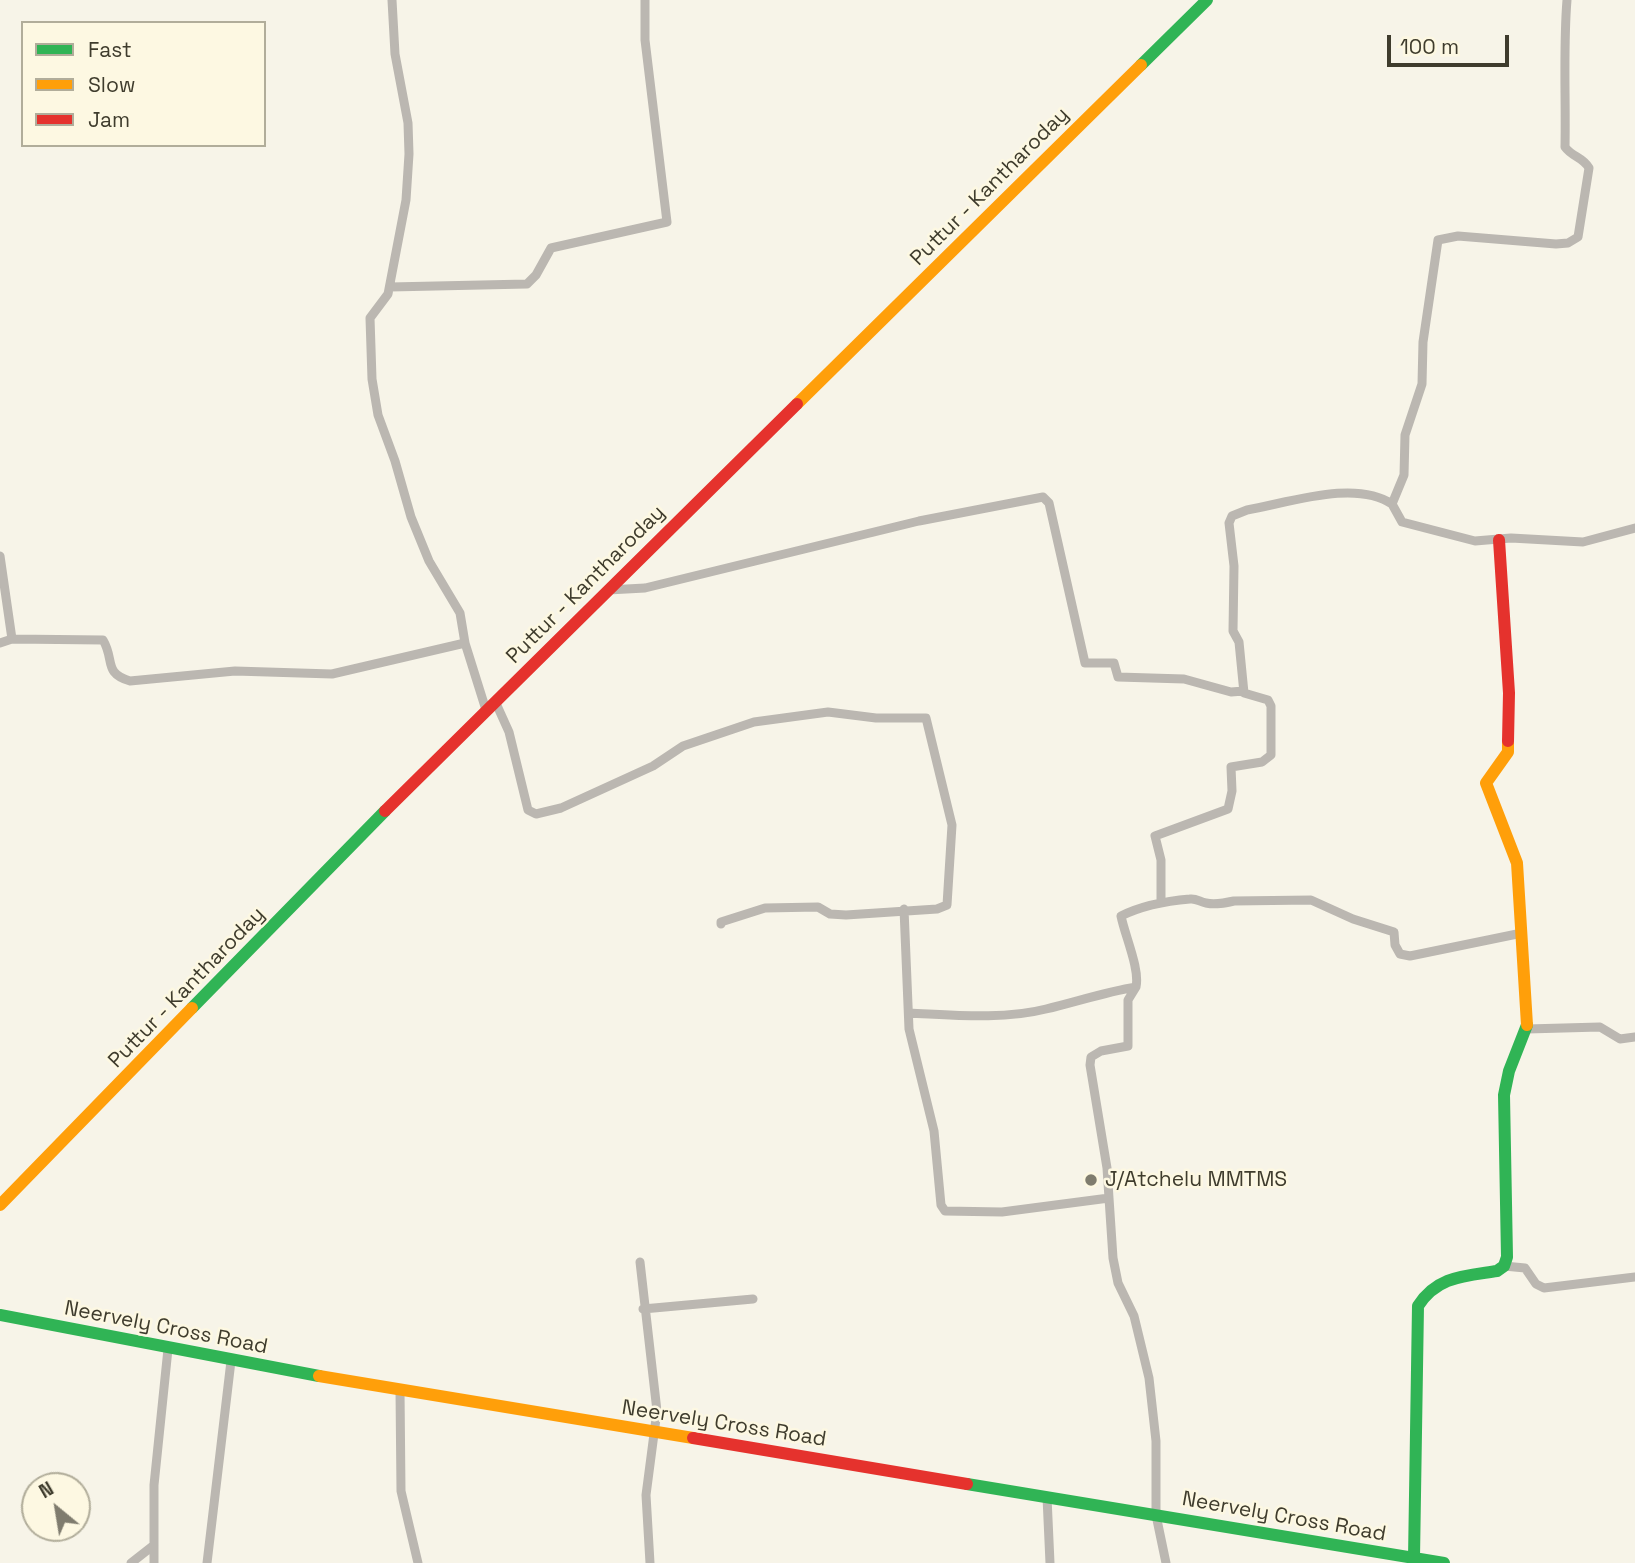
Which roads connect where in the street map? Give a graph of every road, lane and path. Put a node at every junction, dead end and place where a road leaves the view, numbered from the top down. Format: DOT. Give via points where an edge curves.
graph roads {
  1 [pos="392,0"];
  2 [pos="645,0"];
  3 [pos="1207,0"];
  4 [pos="1567,0"];
  5 [pos="390,287"];
  6 [pos="1392,505"];
  7 [pos="1635,528"];
  8 [pos="1499,540"];
  9 [pos="0,556"];
  10 [pos="608,590"];
  11 [pos="12,639"];
  12 [pos="0,643"];
  13 [pos="465,643"];
  14 [pos="1244,691"];
  15 [pos="491,706"];
  16 [pos="1161,901"];
  17 [pos="904,909"];
  18 [pos="721,924"];
  19 [pos="1522,933"];
  20 [pos="1136,987"];
  21 [pos="909,1013"];
  22 [pos="1527,1029"];
  23 [pos="1635,1037"];
  24 [pos="1109,1198"];
  25 [pos="0,1205"];
  26 [pos="640,1262"];
  27 [pos="1504,1266"];
  28 [pos="1635,1277"];
  29 [pos="753,1299"];
  30 [pos="643,1309"];
  31 [pos="0,1315"];
  32 [pos="168,1349"];
  33 [pos="230,1361"];
  34 [pos="400,1390"];
  35 [pos="655,1433"];
  36 [pos="1046,1497"];
  37 [pos="1156,1515"];
  38 [pos="154,1545"];
  39 [pos="1414,1558"];
  40 [pos="131,1563"];
  41 [pos="154,1563"];
  42 [pos="207,1563"];
  43 [pos="418,1563"];
  44 [pos="650,1563"];
  45 [pos="1050,1563"];
  46 [pos="1166,1563"];
  47 [pos="1444,1563"];
  1 -- 5 [label="street" via="409,153 406,200"];
  2 -- 5 [label="street" via="645,40 667,222 551,248 527,284"];
  3 -- 10 [label="street, Puttur - Kantharoday"];
  4 -- 6 [label="street" via="1565,147 1589,168 1578,237 1556,244 1458,236 1438,240 1423,342 1422,383 1405,435 1404,475"];
  5 -- 13 [label="street" via="370,318 378,415 429,561 460,613"];
  6 -- 8 [label="street" via="1402,522 1475,541"];
  6 -- 14 [label="street" via="1367,493 1345,492 1232,516 1233,631 1239,642"];
  7 -- 8 [label="street" via="1583,542"];
  8 -- 19 [label="street" via="1508,752 1486,783 1517,863"];
  9 -- 11 [label="street"];
  10 -- 14 [label="street" via="645,588 919,521 1043,497 1053,517 1085,663 1114,663 1118,677 1184,679 1231,692"];
  10 -- 15 [label="street, Puttur - Kantharoday"];
  11 -- 12 [label="street"];
  11 -- 13 [label="street" via="103,640 112,671 130,681 233,671 332,674"];
  13 -- 15 [label="street"];
  14 -- 16 [label="street" via="1272,706 1271,755 1262,762 1231,767 1227,809 1156,836"];
  15 -- 17 [label="street" via="509,732 528,810 536,814 561,808 653,766 683,746 754,722 828,712 926,718 952,825 950,891 947,905 937,909"];
  15 -- 25 [label="street, Puttur - Kantharoday"];
  16 -- 19 [label="street" via="1311,900 1353,919 1389,928 1400,954 1410,956"];
  16 -- 20 [label="street" via="1121,916 1135,963"];
  17 -- 18 [label="street" via="846,915 818,907 765,908"];
  17 -- 21 [label="street"];
  19 -- 22 [label="street"];
  20 -- 21 [label="street" via="1044,1010 966,1016"];
  20 -- 24 [label="street" via="1128,1000 1128,1046 1091,1057"];
  21 -- 24 [label="street" via="945,1211 1002,1212"];
  22 -- 23 [label="street" via="1600,1027 1620,1039"];
  22 -- 27 [label="street" via="1504,1095"];
  24 -- 37 [label="street" via="1118,1283 1134,1316 1149,1378 1156,1441"];
  26 -- 30 [label="street"];
  27 -- 28 [label="street" via="1525,1268 1544,1288"];
  27 -- 39 [label="street" via="1441,1281 1427,1290 1418,1306"];
  29 -- 30 [label="street"];
  30 -- 35 [label="street" via="657,1410"];
  31 -- 32 [label="street, Neervely Cross Road"];
  32 -- 33 [label="street, Neervely Cross Road"];
  32 -- 38 [label="street" via="154,1485"];
  33 -- 34 [label="street, Neervely Cross Road"];
  33 -- 42 [label="street"];
  34 -- 35 [label="street, Neervely Cross Road"];
  34 -- 43 [label="street" via="401,1491"];
  35 -- 36 [label="street, Neervely Cross Road"];
  35 -- 44 [label="street" via="646,1495"];
  36 -- 37 [label="street, Neervely Cross Road"];
  36 -- 45 [label="street"];
  37 -- 39 [label="street, Neervely Cross Road"];
  37 -- 46 [label="street"];
  38 -- 40 [label="street"];
  38 -- 41 [label="street"];
  39 -- 47 [label="street, Neervely Cross Road"];
}
